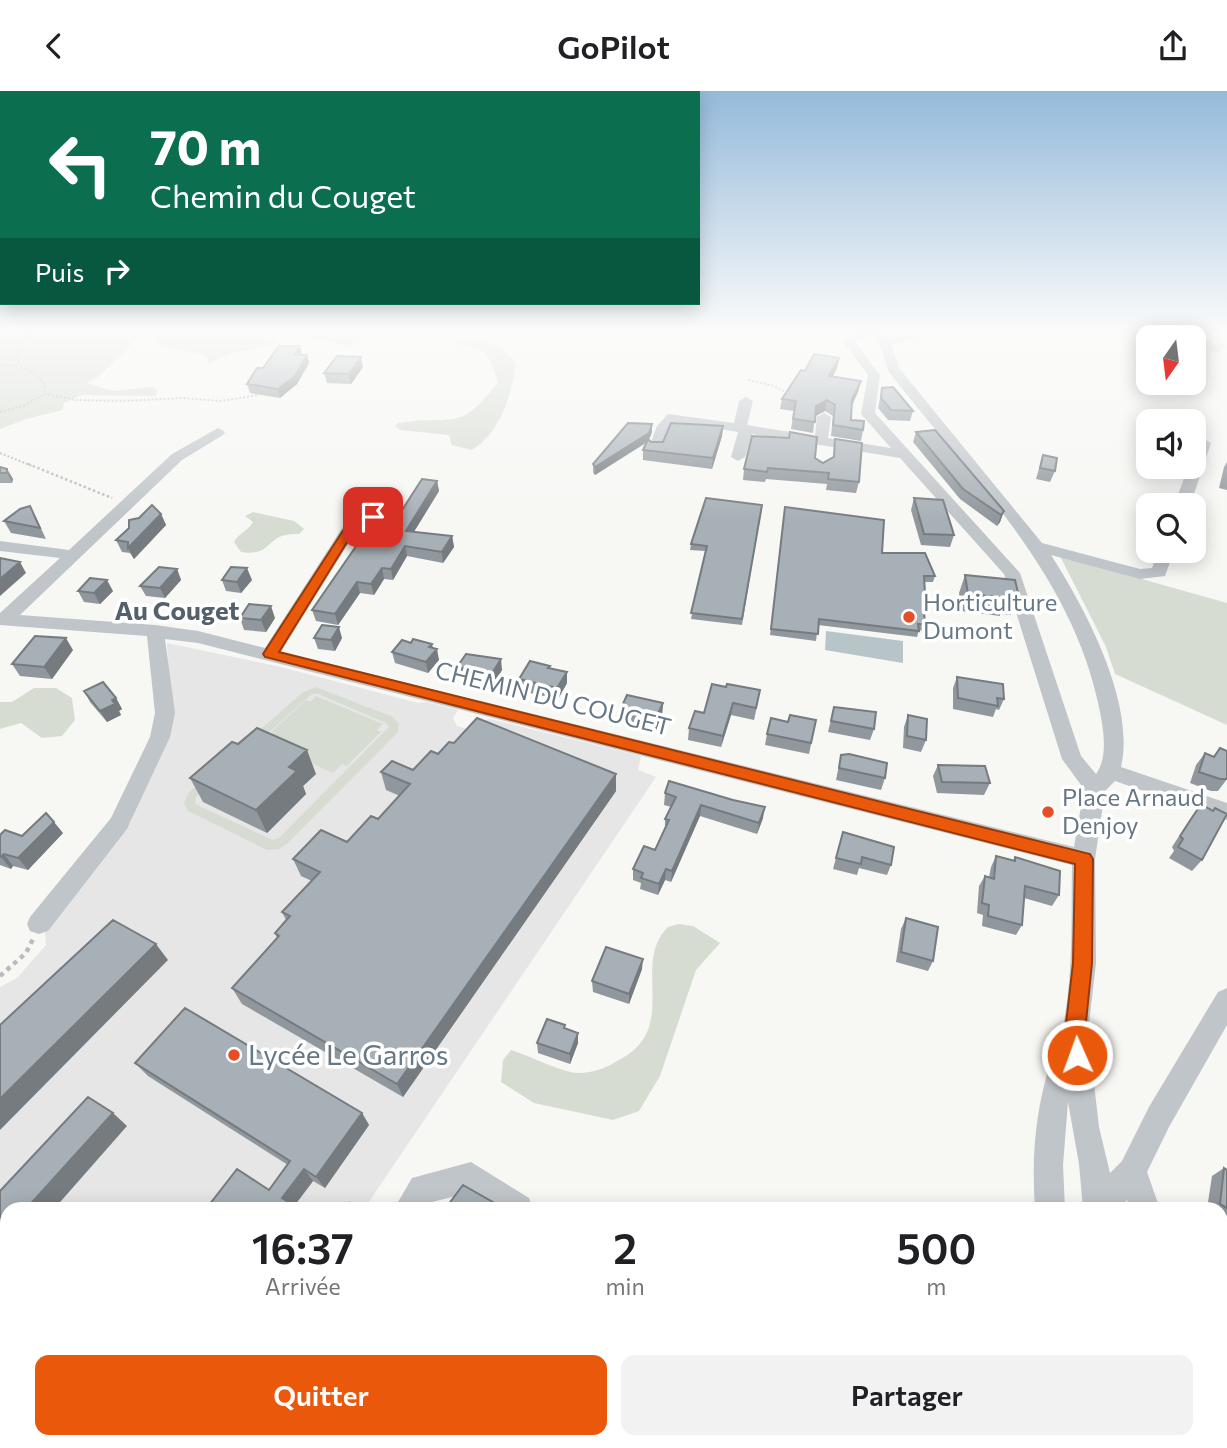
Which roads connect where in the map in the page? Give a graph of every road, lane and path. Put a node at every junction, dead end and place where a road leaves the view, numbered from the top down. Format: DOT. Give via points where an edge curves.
graph roads {
  1 [pos="788,393"];
  2 [pos="871,393"];
  3 [pos="912,393"];
  4 [pos="45,394"];
  5 [pos="258,395"];
  6 [pos="797,395"];
  7 [pos="746,401"];
  8 [pos="0,412"];
  9 [pos="824,417"];
  10 [pos="743,428"];
  11 [pos="218,432"];
  12 [pos="823,446"];
  13 [pos="656,447"];
  14 [pos="0,453"];
  15 [pos="902,454"];
  16 [pos="738,457"];
  17 [pos="126,505"];
  18 [pos="373,517"];
  19 [pos="0,546"];
  20 [pos="1035,546"];
  21 [pos="74,555"];
  22 [pos="1161,563"];
  23 [pos="3,619"];
  24 [pos="155,631"];
  25 [pos="270,654"];
  26 [pos="1103,780"];
  27 [pos="1224,807"];
  28 [pos="1084,859"];
  29 [pos="39,924"];
  30 [pos="0,976"];
  31 [pos="1227,1000"];
  32 [pos="1075,1032"];
  33 [pos="1132,1171"];
  34 [pos="414,1202"];
  35 [pos="508,1202"];
  36 [pos="1050,1202"];
  37 [pos="1097,1202"];
  38 [pos="1104,1202"];
  39 [pos="1143,1202"];
  1 -- 6 [label="path"];
  2 -- 15 [label="street" via="868,414"];
  3 -- 20 [label="street"];
  4 -- 5 [label="path" via="124,401 221,401"];
  4 -- 8 [label="path"];
  7 -- 10 [label="street"];
  9 -- 12 [label="street"];
  10 -- 12 [label="street"];
  10 -- 13 [label="street" via="673,417"];
  10 -- 16 [label="street"];
  11 -- 17 [label="street, CHEMIN DU COUGET" via="177,457"];
  12 -- 15 [label="street"];
  14 -- 17 [label="path"];
  15 -- 26 [label="street" via="1012,573 1072,759"];
  17 -- 21 [label="street, CHEMIN DU COUGET"];
  18 -- 25 [label="street" via="350,528"];
  19 -- 21 [label="street"];
  20 -- 22 [label="street" via="1140,574 1158,572"];
  20 -- 26 [label="street" via="1082,628 1107,695 1114,747"];
  21 -- 23 [label="street, CHEMIN DU COUGET"];
  23 -- 24 [label="street, CHEMIN DU COUGET"];
  24 -- 25 [label="street, CHEMIN DU COUGET"];
  24 -- 29 [label="street" via="165,713 160,737 119,823"];
  25 -- 28 [label="street, CHEMIN DU COUGET"];
  26 -- 27 [label="street"];
  26 -- 28 [label="street"];
  28 -- 32 [label="street" via="1083,963"];
  29 -- 30 [label="path" via="26,953"];
  31 -- 33 [label="street"];
  32 -- 36 [label="street" via="1059,1072 1049,1125"];
  32 -- 37 [label="street"];
  33 -- 38 [label="street"];
  33 -- 39 [label="street"];
  34 -- 35 [label="street" via="424,1189 471,1177"];
}
